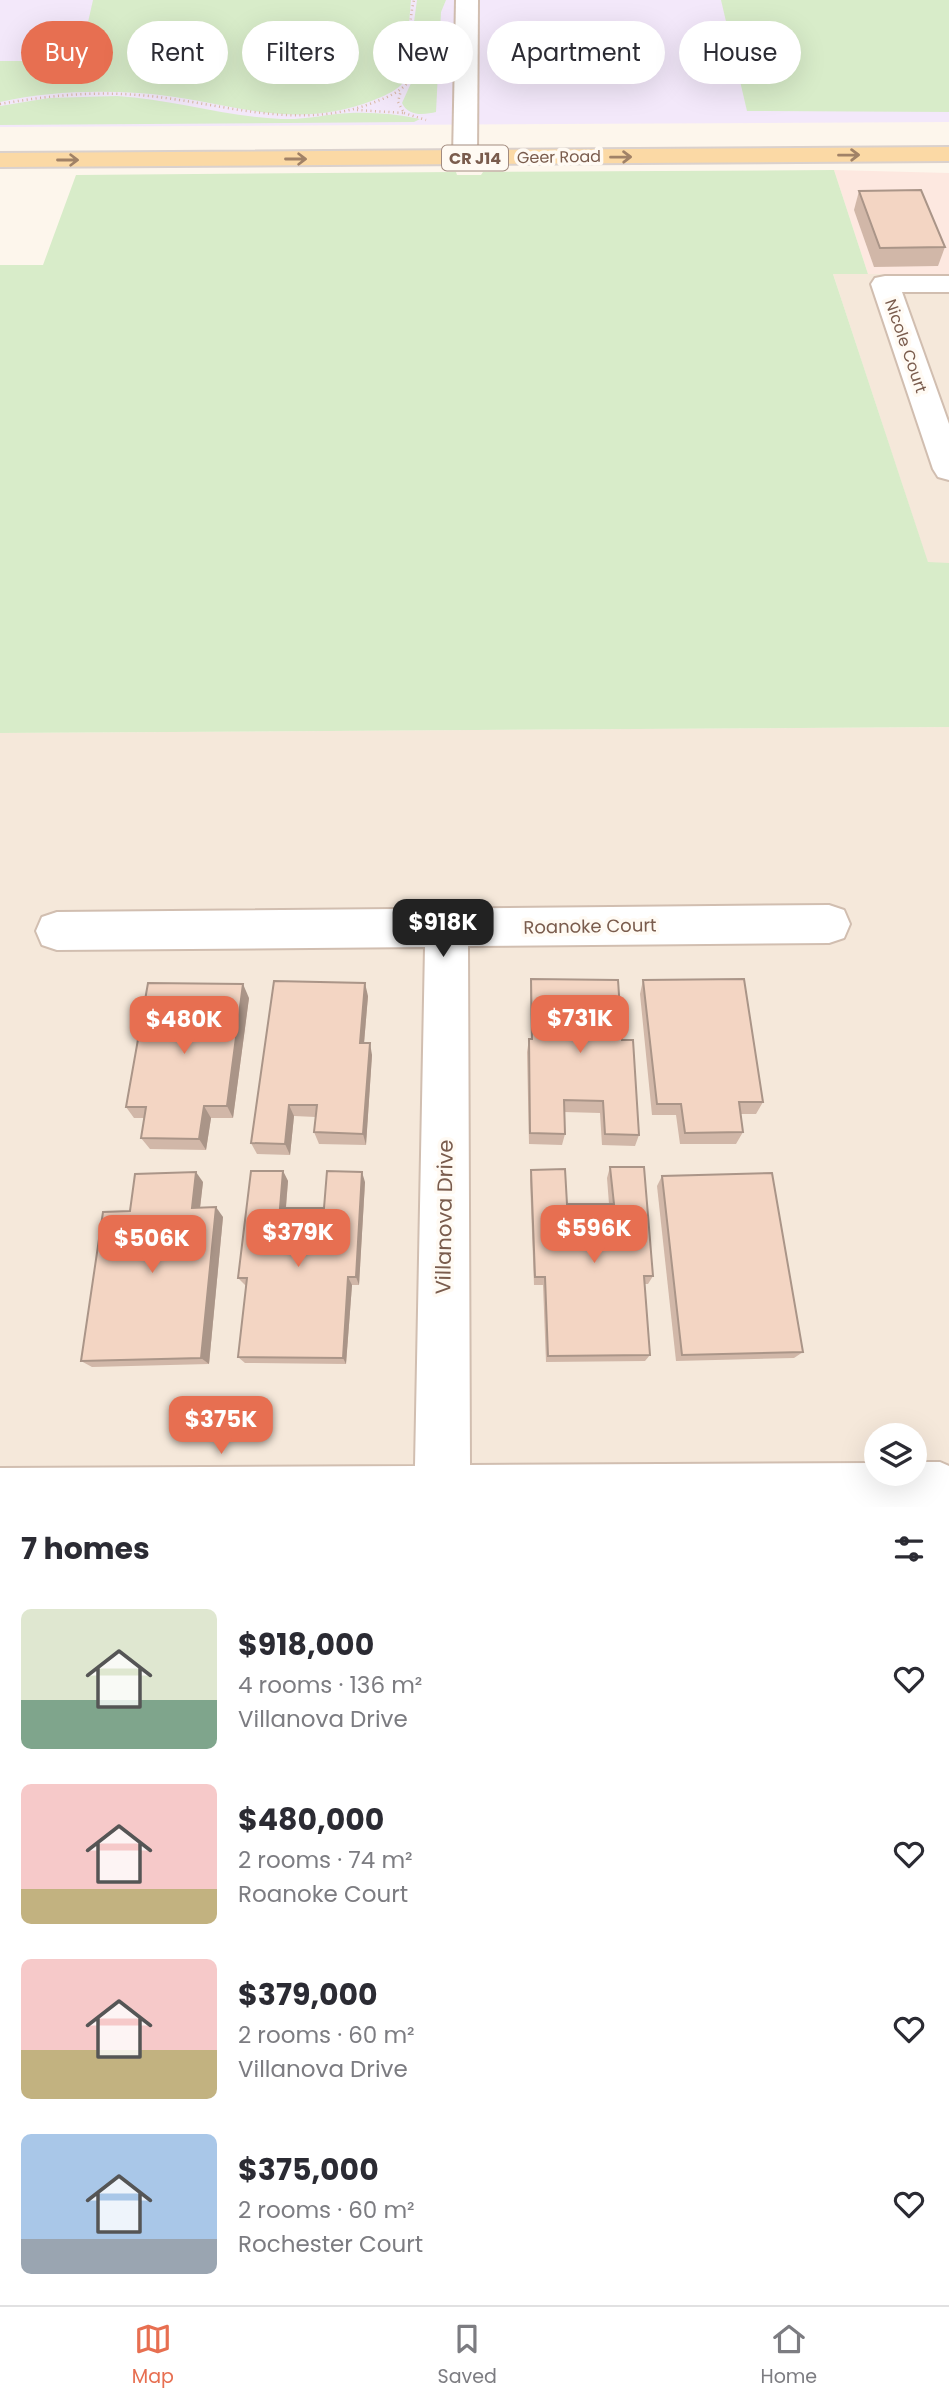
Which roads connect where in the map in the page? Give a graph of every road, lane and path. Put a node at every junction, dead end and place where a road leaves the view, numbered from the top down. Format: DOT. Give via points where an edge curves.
graph roads {
  1 [pos="414,0"];
  2 [pos="467,2"];
  3 [pos="466,21"];
  4 [pos="473,67"];
  5 [pos="465,84"];
  6 [pos="401,89"];
  7 [pos="0,104"];
  8 [pos="347,111"];
  9 [pos="404,113"];
  10 [pos="426,120"];
  11 [pos="949,132"];
  12 [pos="0,138"];
  13 [pos="465,146"];
  14 [pos="949,154"];
  15 [pos="0,160"];
  16 [pos="949,284"];
  17 [pos="949,469"];
  18 [pos="829,924"];
  19 [pos="447,927"];
  20 [pos="57,931"];
  21 [pos="940,1490"];
  22 [pos="0,1496"];
  23 [pos="442,1500"];
  1 -- 6 [label="path" via="410,44 414,67"];
  2 -- 3 [label="street"];
  2 -- 4 [label="street" via="487,15 488,53"];
  5 -- 13 [label="street"];
  6 -- 8 [label="path"];
  6 -- 9 [label="path" via="398,102"];
  7 -- 8 [label="path" via="53,96 120,94 271,117"];
  8 -- 9 [label="path"];
  9 -- 10 [label="path"];
  11 -- 13 [label="main road, Geer Road / CR J14"];
  12 -- 13 [label="main road, Geer Road / CR J14"];
  13 -- 14 [label="main road, Geer Road / CR J14, one-way"];
  15 -- 13 [label="main road, Geer Road / CR J14, one-way"];
  16 -- 17 [label="street, Nicole Court" via="885,284"];
  18 -- 19 [label="street, Roanoke Court"];
  19 -- 20 [label="street, Roanoke Court"];
  19 -- 23 [label="street, Villanova Drive"];
  21 -- 23 [label="street"];
  22 -- 23 [label="street"];
}
